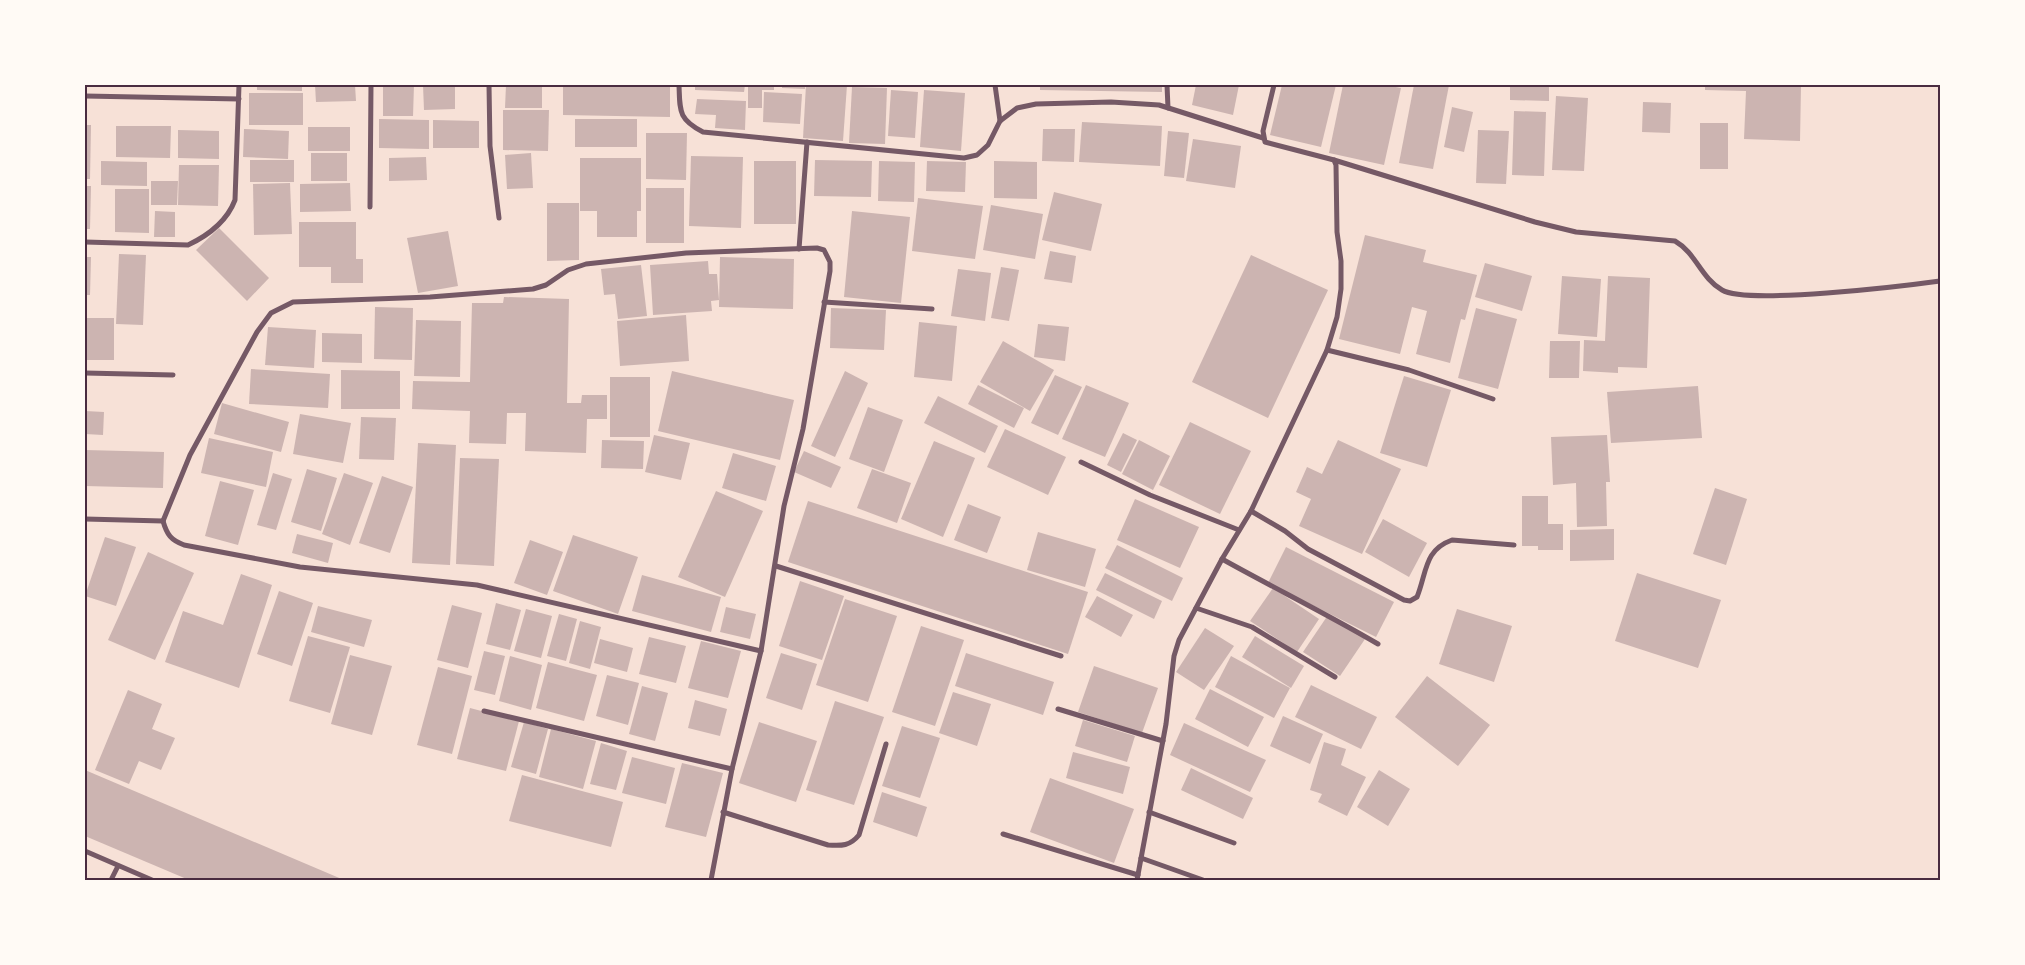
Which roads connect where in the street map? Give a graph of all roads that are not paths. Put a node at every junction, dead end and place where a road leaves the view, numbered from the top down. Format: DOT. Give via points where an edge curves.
graph roads {
  1 [pos="239,85"];
  2 [pos="371,85"];
  3 [pos="489,85"];
  4 [pos="679,85"];
  5 [pos="995,85"];
  6 [pos="1167,85"];
  7 [pos="1274,85"];
  8 [pos="85,96"];
  9 [pos="239,99"];
  10 [pos="1168,108"];
  11 [pos="1000,121"];
  12 [pos="1263,138"];
  13 [pos="807,142"];
  14 [pos="1334,160"];
  15 [pos="370,207"];
  16 [pos="499,218"];
  17 [pos="85,242"];
  18 [pos="800,249"];
  19 [pos="1940,281"];
  20 [pos="824,302"];
  21 [pos="932,309"];
  22 [pos="1327,350"];
  23 [pos="85,373"];
  24 [pos="172,375"];
  25 [pos="1493,399"];
  26 [pos="1081,462"];
  27 [pos="1251,511"];
  28 [pos="85,519"];
  29 [pos="163,521"];
  30 [pos="1239,530"];
  31 [pos="1514,545"];
  32 [pos="1222,558"];
  33 [pos="776,566"];
  34 [pos="1196,608"];
  35 [pos="1378,644"];
  36 [pos="762,651"];
  37 [pos="1061,656"];
  38 [pos="1335,677"];
  39 [pos="1058,709"];
  40 [pos="484,711"];
  41 [pos="1163,742"];
  42 [pos="886,744"];
  43 [pos="732,769"];
  44 [pos="723,812"];
  45 [pos="1150,812"];
  46 [pos="1003,834"];
  47 [pos="1234,843"];
  48 [pos="85,851"];
  49 [pos="1141,858"];
  50 [pos="118,866"];
  51 [pos="1137,878"];
  52 [pos="111,880"];
  53 [pos="152,880"];
  54 [pos="710,880"];
  55 [pos="1203,880"];
  1 -- 9 [label="street"];
  2 -- 15 [label="street"];
  3 -- 16 [label="street" via="490,146"];
  4 -- 13 [label="street" via="680,108 687,124 703,132"];
  5 -- 11 [label="street"];
  6 -- 10 [label="street"];
  7 -- 12 [label="street"];
  8 -- 9 [label="street"];
  9 -- 17 [label="street" via="235,200 231,210 212,230 188,245"];
  10 -- 11 [label="street" via="1111,102 1036,104 1017,108"];
  10 -- 12 [label="street"];
  11 -- 13 [label="street" via="988,146 977,155 964,158"];
  12 -- 14 [label="street" via="1271,145"];
  13 -- 18 [label="street"];
  14 -- 19 [label="street" via="1576,232 1675,241 1686,247 1711,282 1724,291 1745,296"];
  14 -- 22 [label="street" via="1341,289"];
  18 -- 20 [label="street" via="824,250 830,262"];
  18 -- 29 [label="street" via="686,253 586,264 568,270 546,285 518,291 430,298 293,302 272,313 257,332 190,455"];
  20 -- 21 [label="street"];
  20 -- 33 [label="street" via="802,429 784,506"];
  22 -- 25 [label="street" via="1409,370"];
  22 -- 27 [label="street"];
  23 -- 24 [label="street"];
  26 -- 30 [label="street" via="1150,495"];
  27 -- 30 [label="street"];
  27 -- 31 [label="street" via="1308,549 1410,601 1417,596 1433,550 1444,543 1452,540"];
  28 -- 29 [label="street"];
  29 -- 36 [label="street" via="166,533 173,541 184,545 300,567 477,585"];
  30 -- 32 [label="street"];
  32 -- 34 [label="street"];
  32 -- 35 [label="street"];
  33 -- 36 [label="street"];
  33 -- 37 [label="street"];
  34 -- 38 [label="street" via="1252,627"];
  34 -- 41 [label="street" via="1174,656"];
  36 -- 43 [label="street"];
  39 -- 41 [label="street"];
  40 -- 43 [label="street"];
  41 -- 45 [label="street"];
  42 -- 44 [label="street" via="859,835 852,843 828,845"];
  43 -- 44 [label="street"];
  44 -- 54 [label="street"];
  45 -- 47 [label="street"];
  45 -- 49 [label="street"];
  46 -- 51 [label="street"];
  48 -- 50 [label="street"];
  49 -- 51 [label="street"];
  49 -- 55 [label="street"];
  50 -- 52 [label="street"];
  50 -- 53 [label="street"];
}
